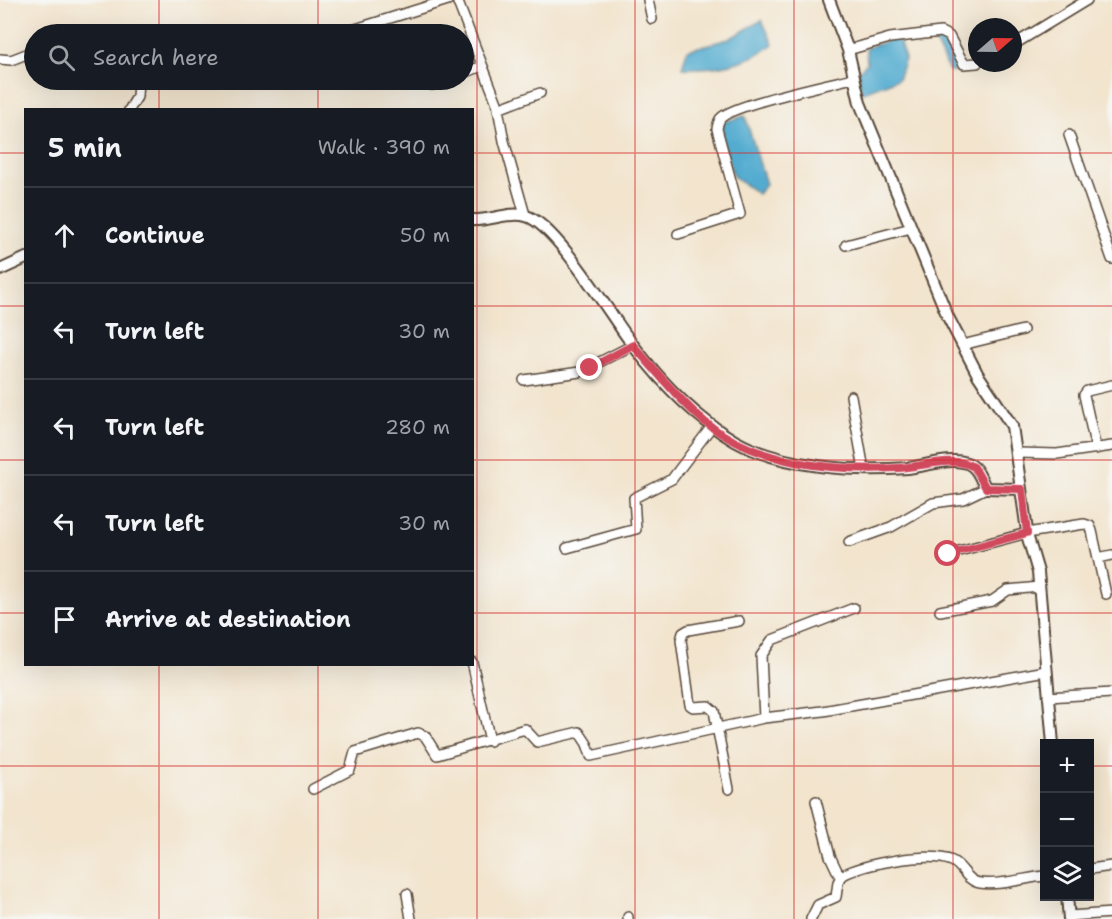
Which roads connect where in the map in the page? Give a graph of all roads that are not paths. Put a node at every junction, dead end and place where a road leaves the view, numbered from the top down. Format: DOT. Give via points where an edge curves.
graph roads {
  1 [pos="448,0"];
  2 [pos="457,0"];
  3 [pos="648,0"];
  4 [pos="829,0"];
  5 [pos="1087,0"];
  6 [pos="1070,4"];
  7 [pos="652,19"];
  8 [pos="371,24"];
  9 [pos="466,24"];
  10 [pos="1022,39"];
  11 [pos="474,45"];
  12 [pos="848,50"];
  13 [pos="24,55"];
  14 [pos="0,59"];
  15 [pos="968,64"];
  16 [pos="482,66"];
  17 [pos="474,69"];
  18 [pos="853,78"];
  19 [pos="137,90"];
  20 [pos="540,93"];
  21 [pos="130,108"];
  22 [pos="498,109"];
  23 [pos="1070,135"];
  24 [pos="525,215"];
  25 [pos="474,220"];
  26 [pos="911,228"];
  27 [pos="678,234"];
  28 [pos="846,245"];
  29 [pos="24,259"];
  30 [pos="1112,259"];
  31 [pos="0,270"];
  32 [pos="1023,330"];
  33 [pos="633,345"];
  34 [pos="962,345"];
  35 [pos="525,380"];
  36 [pos="1112,385"];
  37 [pos="851,396"];
  38 [pos="712,426"];
  39 [pos="1112,446"];
  40 [pos="1096,449"];
  41 [pos="1017,453"];
  42 [pos="864,470"];
  43 [pos="986,488"];
  44 [pos="1022,489"];
  45 [pos="1027,533"];
  46 [pos="849,542"];
  47 [pos="567,548"];
  48 [pos="948,554"];
  49 [pos="1112,555"];
  50 [pos="1098,558"];
  51 [pos="1039,587"];
  52 [pos="1106,594"];
  53 [pos="854,608"];
  54 [pos="940,611"];
  55 [pos="739,621"];
  56 [pos="473,666"];
  57 [pos="1046,671"];
  58 [pos="1112,693"];
  59 [pos="1048,697"];
  60 [pos="764,718"];
  61 [pos="718,728"];
  62 [pos="1052,739"];
  63 [pos="490,741"];
  64 [pos="313,789"];
  65 [pos="729,789"];
  66 [pos="816,801"];
  67 [pos="1112,866"];
  68 [pos="1094,868"];
  69 [pos="840,877"];
  70 [pos="1040,877"];
  71 [pos="407,894"];
  72 [pos="1067,901"];
  73 [pos="1112,913"];
  74 [pos="1069,917"];
  75 [pos="411,919"];
  76 [pos="811,919"];
  1 -- 8 [label="street"];
  2 -- 9 [label="street"];
  3 -- 7 [label="street"];
  4 -- 12 [label="street"];
  5 -- 6 [label="street"];
  6 -- 10 [label="street"];
  11 -- 16 [label="street"];
  12 -- 15 [label="street" via="890,38 941,32 949,36 964,64"];
  12 -- 18 [label="street"];
  13 -- 14 [label="street"];
  16 -- 17 [label="street"];
  16 -- 22 [label="street"];
  18 -- 26 [label="street"];
  18 -- 27 [label="street" via="723,115 717,129 740,214"];
  19 -- 21 [label="street"];
  20 -- 22 [label="street"];
  22 -- 24 [label="street"];
  23 -- 30 [label="street"];
  24 -- 25 [label="street"];
  24 -- 33 [label="street" via="548,232"];
  26 -- 28 [label="street"];
  26 -- 34 [label="street"];
  29 -- 31 [label="street"];
  32 -- 34 [label="street"];
  33 -- 35 [label="street" via="580,372"];
  33 -- 38 [label="street" via="681,400"];
  34 -- 41 [label="street" via="1012,426"];
  36 -- 40 [label="street" via="1084,394"];
  37 -- 42 [label="street"];
  38 -- 42 [label="street" via="774,458"];
  38 -- 47 [label="street" via="672,479 634,498 636,529"];
  39 -- 40 [label="street"];
  40 -- 41 [label="street" via="1057,454"];
  41 -- 44 [label="street"];
  42 -- 43 [label="street" via="956,461 974,467"];
  43 -- 44 [label="street"];
  43 -- 46 [label="street" via="963,499 933,503 891,527"];
  44 -- 45 [label="street"];
  45 -- 48 [label="street"];
  45 -- 50 [label="street" via="1090,526"];
  45 -- 51 [label="street"];
  49 -- 50 [label="street"];
  50 -- 52 [label="street"];
  51 -- 54 [label="street" via="1008,590 992,601"];
  51 -- 57 [label="street"];
  53 -- 60 [label="street" via="772,640 761,656"];
  55 -- 61 [label="street" via="687,630 681,637 690,705 712,708"];
  56 -- 63 [label="street"];
  57 -- 59 [label="street"];
  57 -- 60 [label="street"];
  58 -- 59 [label="street"];
  59 -- 62 [label="street"];
  60 -- 61 [label="street"];
  61 -- 63 [label="street" via="591,756 579,732 537,742 525,729"];
  61 -- 65 [label="street"];
  63 -- 64 [label="street" via="437,755 425,736 418,733 355,752 350,770"];
  66 -- 69 [label="street" via="830,856"];
  67 -- 68 [label="street"];
  69 -- 70 [label="street" via="871,866 916,859 952,861 968,877 983,884"];
  69 -- 76 [label="street" via="836,897 818,905"];
  71 -- 75 [label="street"];
  72 -- 74 [label="street"];
  73 -- 74 [label="street"];
}
